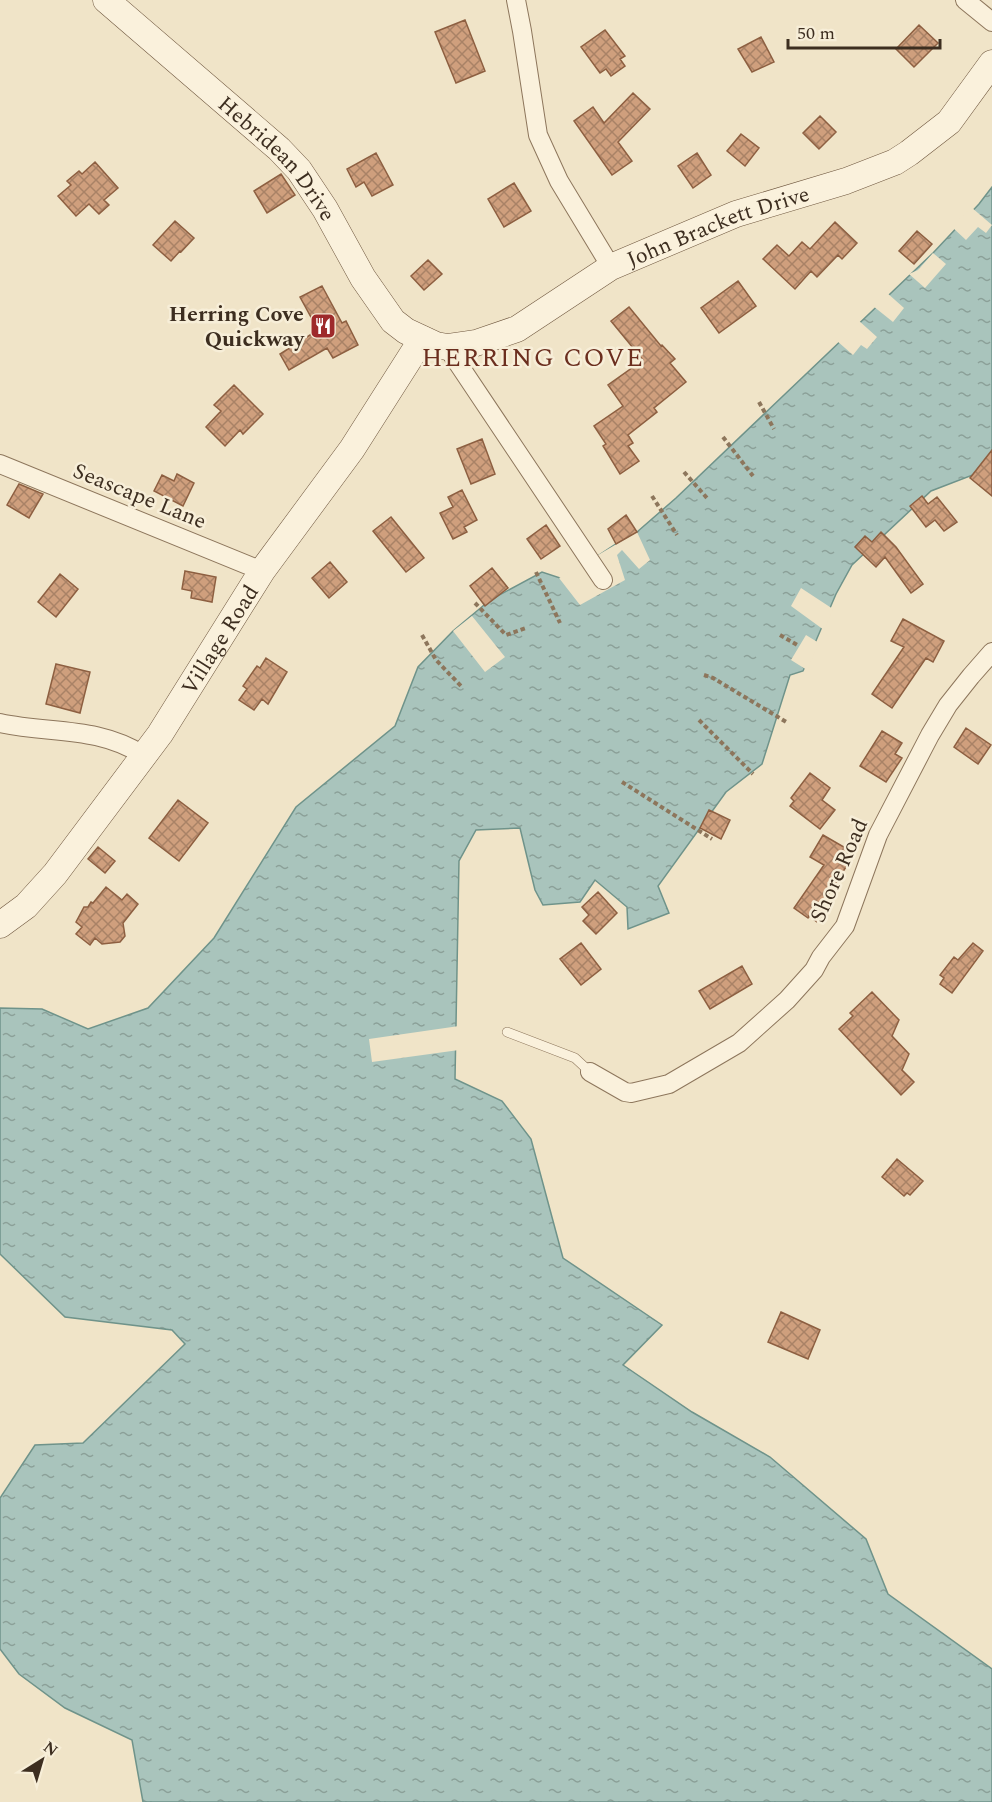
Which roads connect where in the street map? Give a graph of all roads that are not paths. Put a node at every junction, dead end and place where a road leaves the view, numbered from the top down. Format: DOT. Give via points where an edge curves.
graph roads {
  1 [pos="106,0"];
  2 [pos="516,0"];
  3 [pos="965,0"];
  4 [pos="992,22"];
  5 [pos="992,63"];
  6 [pos="611,267"];
  7 [pos="422,339"];
  8 [pos="447,347"];
  9 [pos="0,464"];
  10 [pos="262,571"];
  11 [pos="603,580"];
  12 [pos="992,652"];
  13 [pos="0,723"];
  14 [pos="143,755"];
  15 [pos="0,925"];
  16 [pos="507,1032"];
  17 [pos="590,1072"];
  1 -- 7 [label="main road, Hebridean Drive" via="279,149 325,209 379,303 393,321"];
  2 -- 6 [label="street" via="538,135 559,181"];
  3 -- 4 [label="street"];
  5 -- 6 [label="main road, John Brackett Drive" via="949,122 895,162 736,214"];
  6 -- 8 [label="main road, John Brackett Drive" via="518,329 476,343"];
  7 -- 8 [label="main road, John Brackett Drive"];
  7 -- 10 [label="main road, Village Road" via="352,450"];
  8 -- 11 [label="street"];
  9 -- 10 [label="street, Seascape Lane"];
  10 -- 14 [label="main road, Village Road"];
  12 -- 17 [label="street, Shore Road" via="930,735 878,835 845,926 787,1000 739,1043 669,1084 631,1094"];
  13 -- 14 [label="street" via="98,735"];
  14 -- 15 [label="main road, Village Road" via="55,874 26,906"];
  16 -- 17 [label="lane" via="575,1058"];
}
